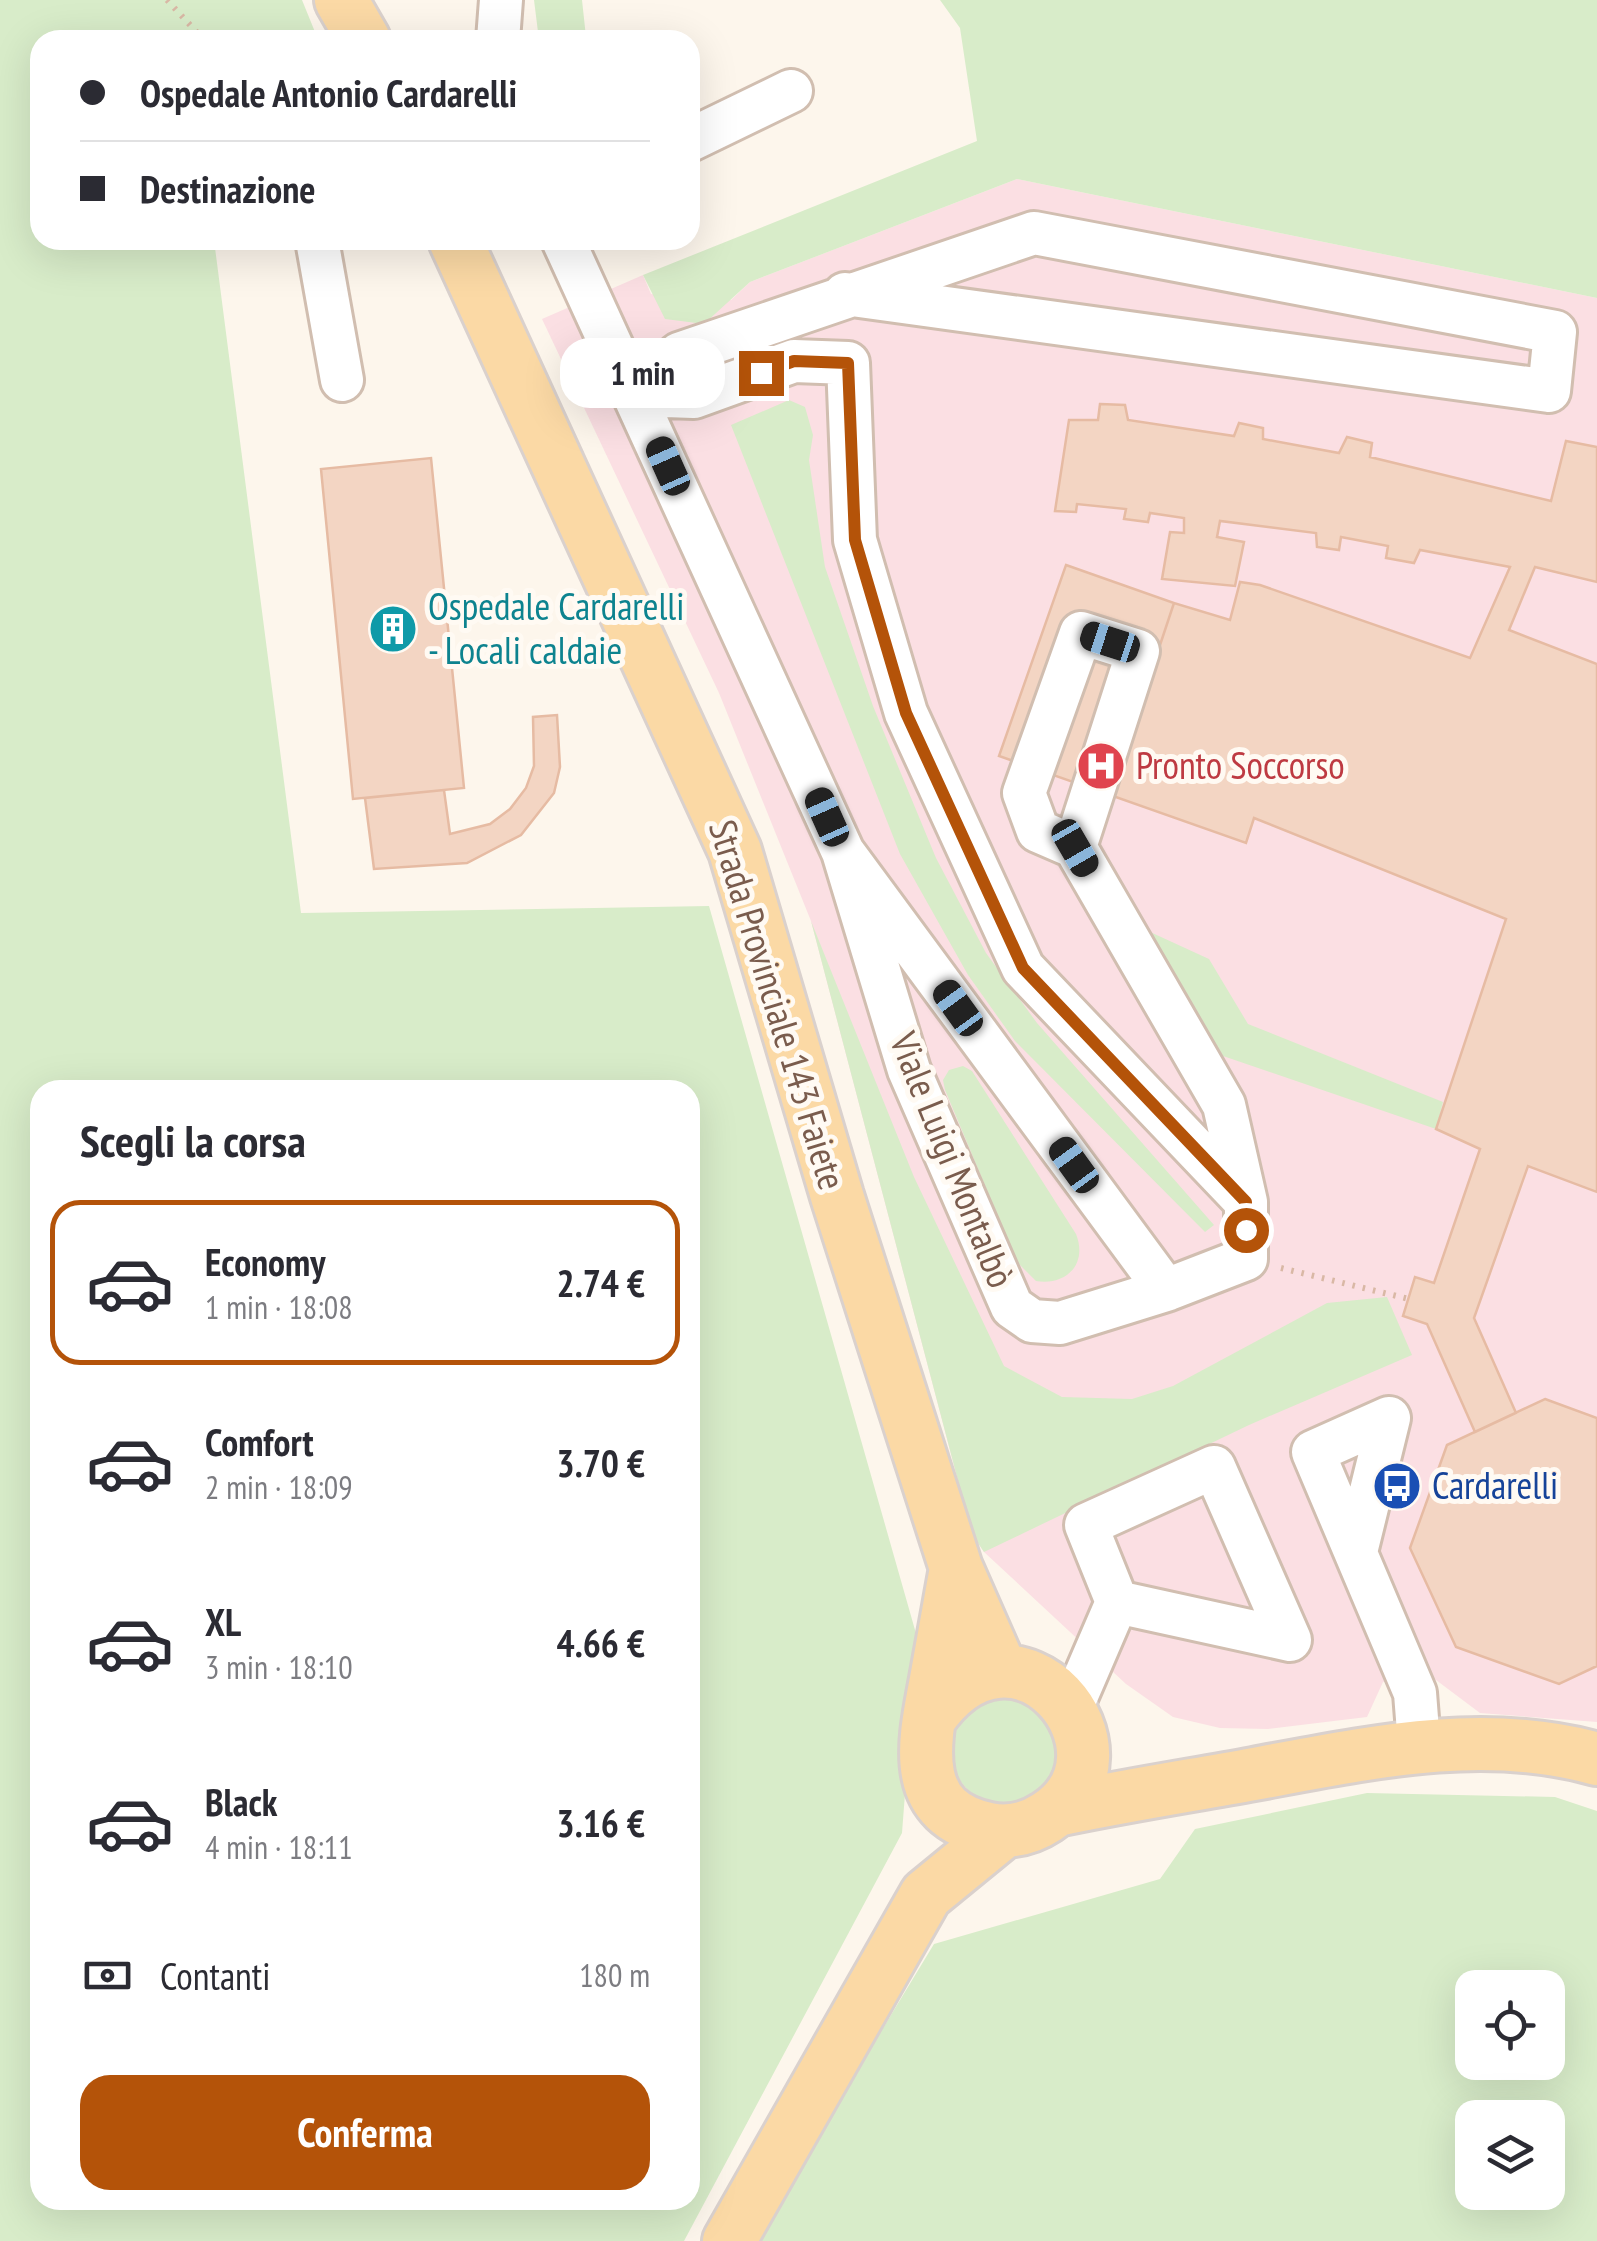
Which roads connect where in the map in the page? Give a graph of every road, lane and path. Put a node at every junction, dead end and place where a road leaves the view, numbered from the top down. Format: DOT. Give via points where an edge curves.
graph roads {
  1 [pos="167,0"];
  2 [pos="500,0"];
  3 [pos="195,30"];
  4 [pos="498,30"];
  5 [pos="791,92"];
  6 [pos="700,135"];
  7 [pos="319,250"];
  8 [pos="461,250"];
  9 [pos="568,250"];
  10 [pos="845,294"];
  11 [pos="342,380"];
  12 [pos="636,396"];
  13 [pos="1075,848"];
  14 [pos="843,852"];
  15 [pos="1246,1202"];
  16 [pos="1246,1259"];
  17 [pos="1166,1290"];
  18 [pos="1409,1299"];
  19 [pos="1356,1552"];
  20 [pos="956,1568"];
  21 [pos="1117,1602"];
  22 [pos="1014,1672"];
  23 [pos="1074,1716"];
  24 [pos="929,1719"];
  25 [pos="1419,1744"];
  26 [pos="1597,1759"];
  27 [pos="928,1781"];
  28 [pos="1173,1785"];
  29 [pos="1058,1810"];
  30 [pos="1003,1832"];
  31 [pos="926,1895"];
  32 [pos="729,2241"];
  1 -- 3 [label="path"];
  2 -- 4 [label="street"];
  5 -- 6 [label="street"];
  7 -- 11 [label="street"];
  8 -- 20 [label="main road, Strada Provinciale 143 Faiete" via="735,851 836,1196"];
  9 -- 12 [label="street, Viale Luigi Montalbò"];
  10 -- 10 [label="street" via="1549,391 1555,332 1034,233"];
  10 -- 12 [label="street" via="679,354"];
  12 -- 14 [label="street, Viale Luigi Montalbò"];
  12 -- 15 [label="street" via="694,397 794,361 848,363 855,540 906,713 1023,968"];
  13 -- 15 [label="street" via="1224,1105"];
  14 -- 17 [label="street, Viale Luigi Montalbò"];
  14 -- 17 [label="street, Viale Luigi Montalbò" via="910,1070 1012,1307 1032,1321 1060,1322"];
  15 -- 16 [label="street"];
  16 -- 17 [label="street"];
  16 -- 18 [label="path"];
  19 -- 25 [label="street" via="1415,1693"];
  20 -- 22 [label="main road, Strada Provinciale 143 Faiete"];
  20 -- 24 [label="main road, Strada Provinciale 143 Faiete"];
  21 -- 21 [label="street" via="1136,1606 1290,1640 1214,1467 1086,1525"];
  21 -- 22 [label="street" via="1070,1645"];
  21 -- 23 [label="street"];
  22 -- 23 [label="main road, Strada Provinciale 143 Faiete" via="1052,1687"];
  22 -- 24 [label="main road" via="972,1676 946,1694"];
  23 -- 28 [label="main road, Strada Provinciale 143 Faiete"];
  23 -- 29 [label="main road" via="1083,1754 1076,1784"];
  24 -- 27 [label="main road, Strada Provinciale 143 Faiete" via="922,1750"];
  25 -- 26 [label="main road, Strada Provinciale 143 Faiete" via="1557,1748"];
  25 -- 28 [label="main road, Strada Provinciale 143 Faiete"];
  27 -- 30 [label="main road" via="958,1817"];
  27 -- 31 [label="main road, Strada Provinciale 143 Faiete"];
  28 -- 29 [label="main road, Strada Provinciale 143 Faiete"];
  29 -- 30 [label="main road, Strada Provinciale 143 Faiete" via="1032,1826"];
  30 -- 31 [label="main road, Strada Provinciale 143 Faiete"];
  31 -- 32 [label="main road, Strada Provinciale 143 Faiete"];
}
